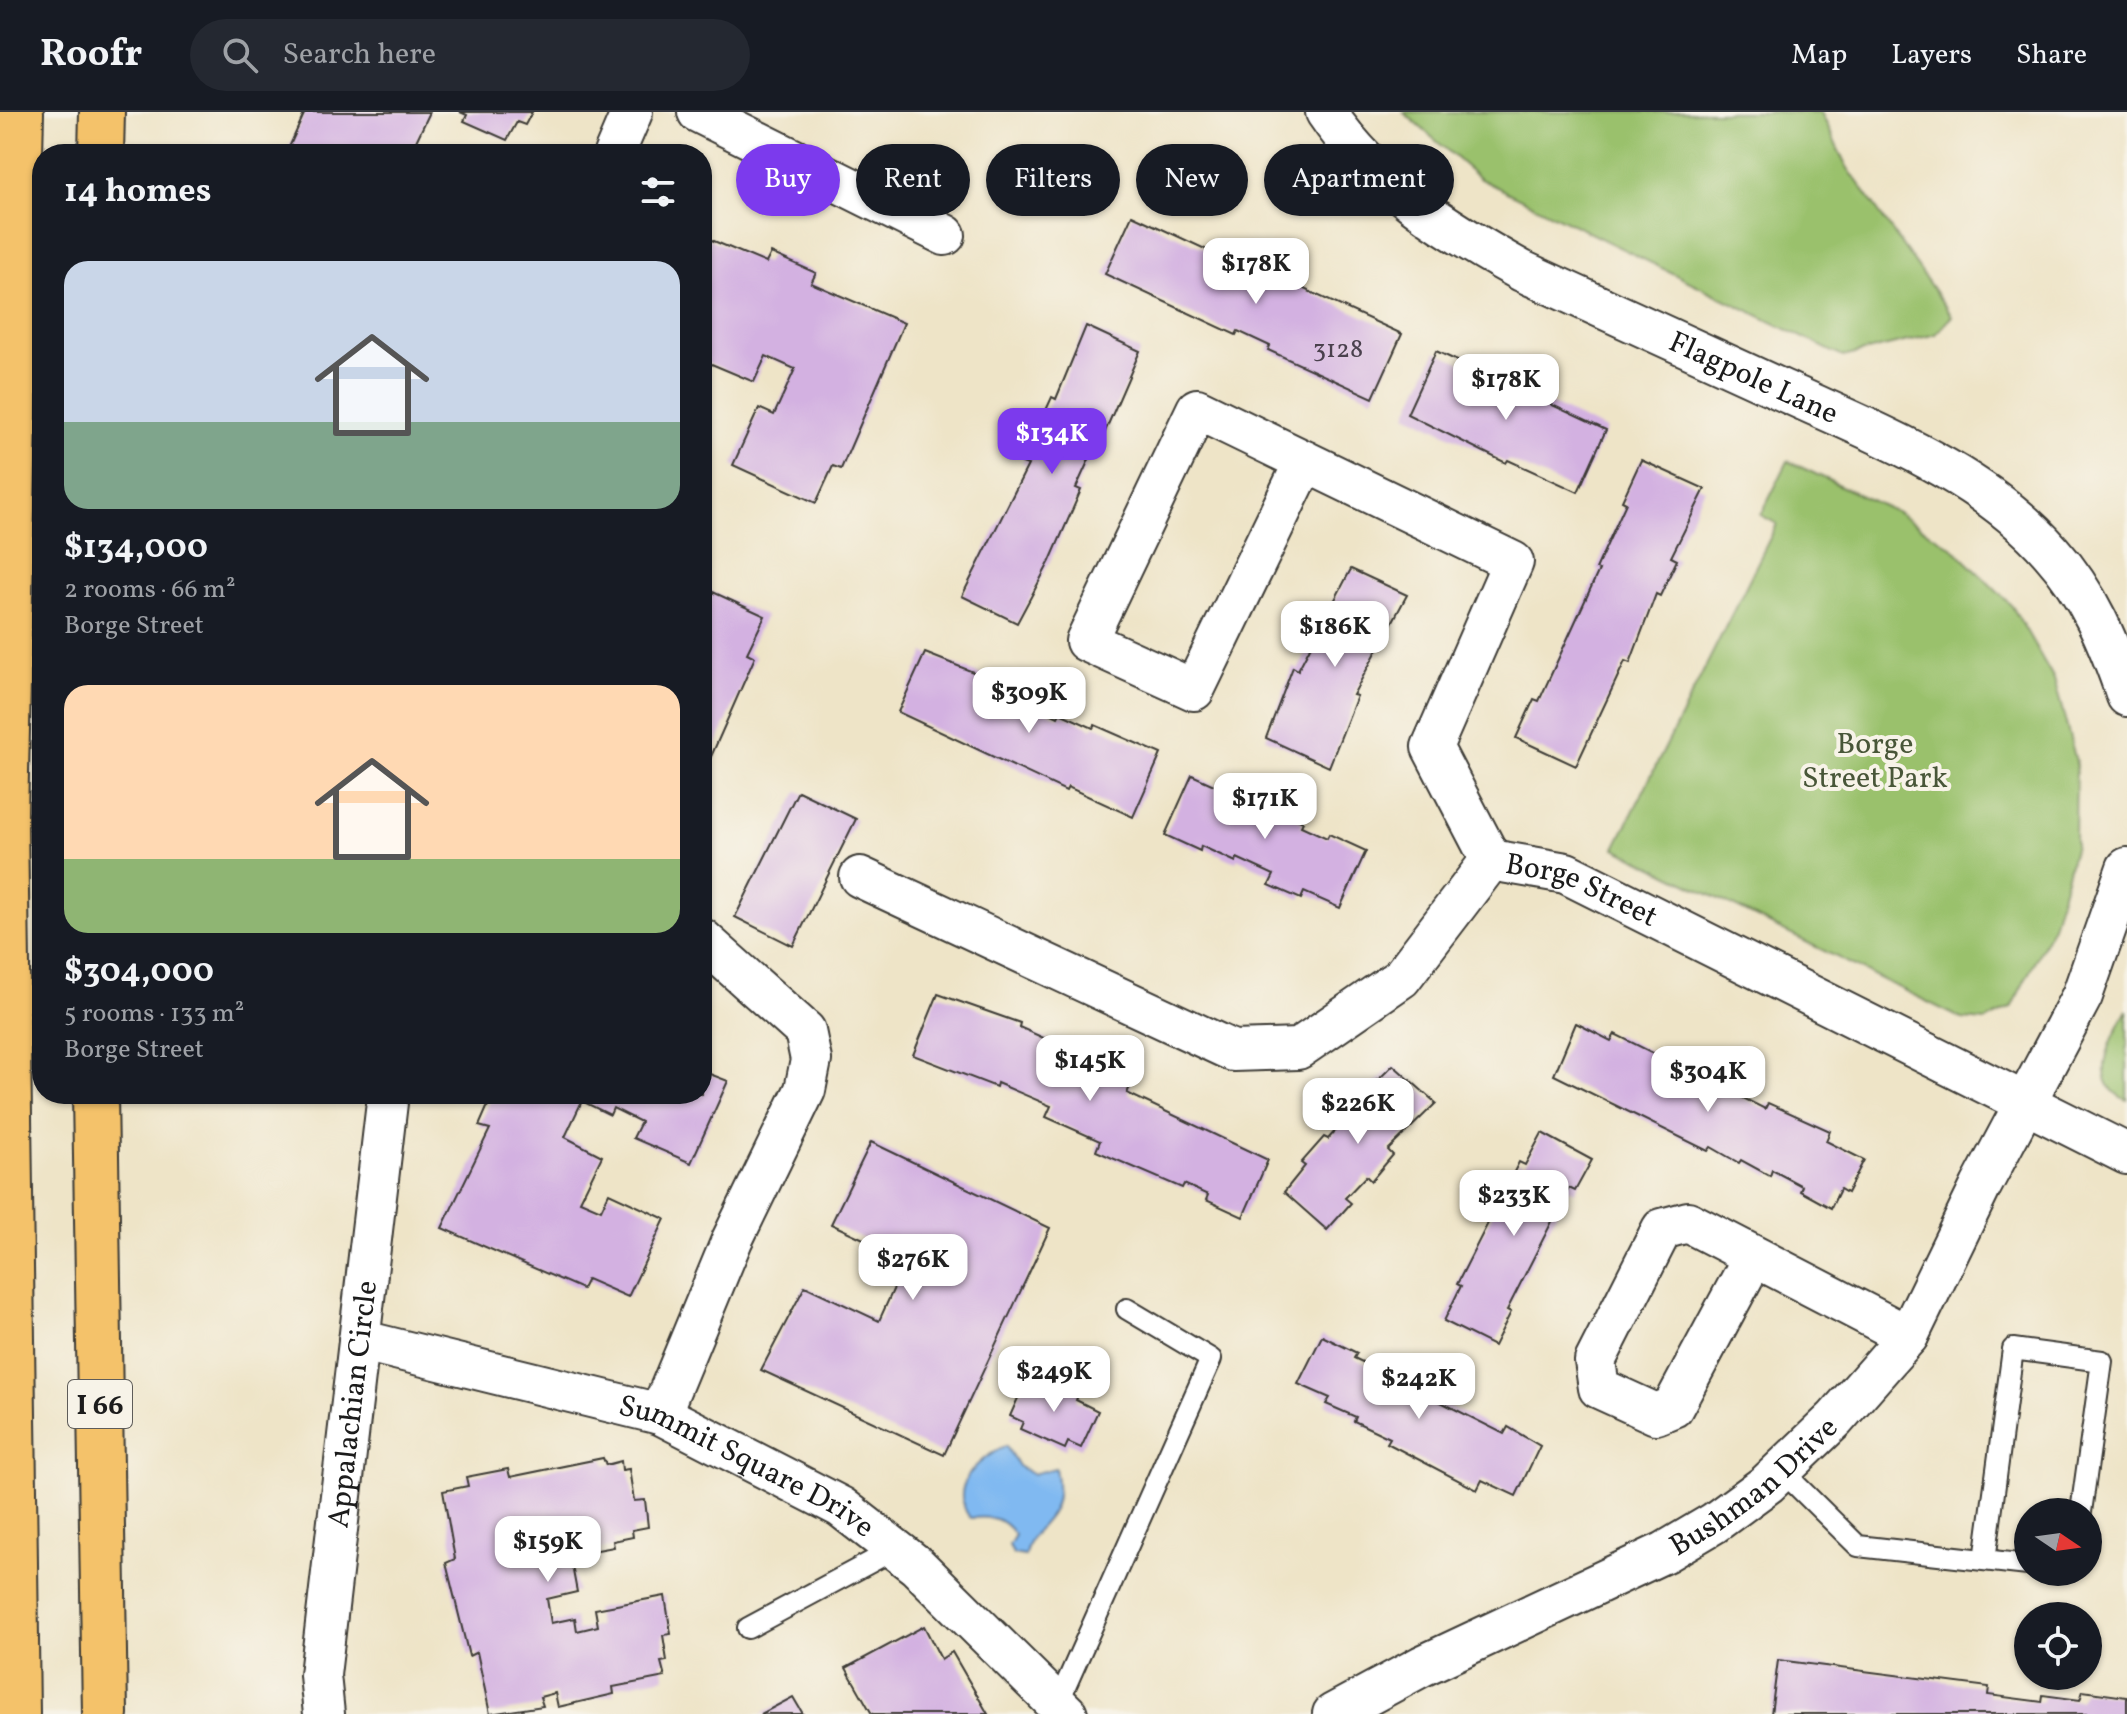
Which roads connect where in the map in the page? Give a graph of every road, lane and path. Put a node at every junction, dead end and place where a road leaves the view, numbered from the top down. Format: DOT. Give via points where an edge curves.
graph roads {
  1 [pos="21,112"];
  2 [pos="102,112"];
  3 [pos="632,112"];
  4 [pos="698,112"];
  5 [pos="1326,112"];
  6 [pos="101,144"];
  7 [pos="618,144"];
  8 [pos="945,235"];
  9 [pos="1305,461"];
  10 [pos="2127,696"];
  11 [pos="1491,860"];
  12 [pos="2127,868"];
  13 [pos="860,877"];
  14 [pos="712,948"];
  15 [pos="2027,1103"];
  16 [pos="95,1104"];
  17 [pos="387,1104"];
  18 [pos="2127,1154"];
  19 [pos="1753,1258"];
  20 [pos="1127,1309"];
  21 [pos="1908,1336"];
  22 [pos="359,1340"];
  23 [pos="660,1414"];
  24 [pos="1782,1471"];
  25 [pos="2083,1498"];
  26 [pos="895,1549"];
  27 [pos="1985,1560"];
  28 [pos="2014,1563"];
  29 [pos="748,1628"];
  30 [pos="1062,1709"];
  31 [pos="17,1714"];
  32 [pos="105,1714"];
  33 [pos="324,1714"];
  34 [pos="1333,1714"];
  1 -- 31 [label="highway" via="5,817"];
  2 -- 6 [label="highway"];
  3 -- 7 [label="street"];
  4 -- 8 [label="street"];
  5 -- 10 [label="street, Flagpole Lane" via="1362,160 1411,205 1468,241 1522,271 1859,426 1988,496 2052,552 2080,590 2109,642"];
  9 -- 9 [label="street, Borge Street" via="1197,409 1086,641 1194,690"];
  9 -- 11 [label="street, Borge Street" via="1513,562 1432,747"];
  11 -- 13 [label="street" via="1401,978 1298,1049 1233,1051"];
  11 -- 15 [label="street, Borge Street" via="1566,873"];
  12 -- 15 [label="street" via="2095,967"];
  14 -- 23 [label="street" via="805,1031 811,1060 805,1090 732,1240"];
  15 -- 18 [label="street, Borge Street"];
  15 -- 21 [label="street, Bushman Drive"];
  16 -- 32 [label="highway, I 66"];
  17 -- 22 [label="street, Appalachian Circle"];
  19 -- 19 [label="street" via="1688,1222 1662,1229 1595,1361 1599,1388 1656,1414 1673,1407"];
  19 -- 21 [label="street"];
  20 -- 30 [label="lane" via="1211,1359"];
  21 -- 24 [label="street, Bushman Drive"];
  22 -- 23 [label="street, Summit Square Drive"];
  22 -- 33 [label="street, Appalachian Circle" via="320,1675"];
  23 -- 26 [label="street, Summit Square Drive" via="841,1507"];
  24 -- 27 [label="lane" via="1858,1546"];
  24 -- 34 [label="street, Bushman Drive" via="1714,1523 1665,1552 1422,1666"];
  25 -- 27 [label="lane" via="2102,1361 2013,1349"];
  26 -- 29 [label="lane"];
  26 -- 30 [label="street, Summit Square Drive"];
  27 -- 28 [label="lane"];
}
